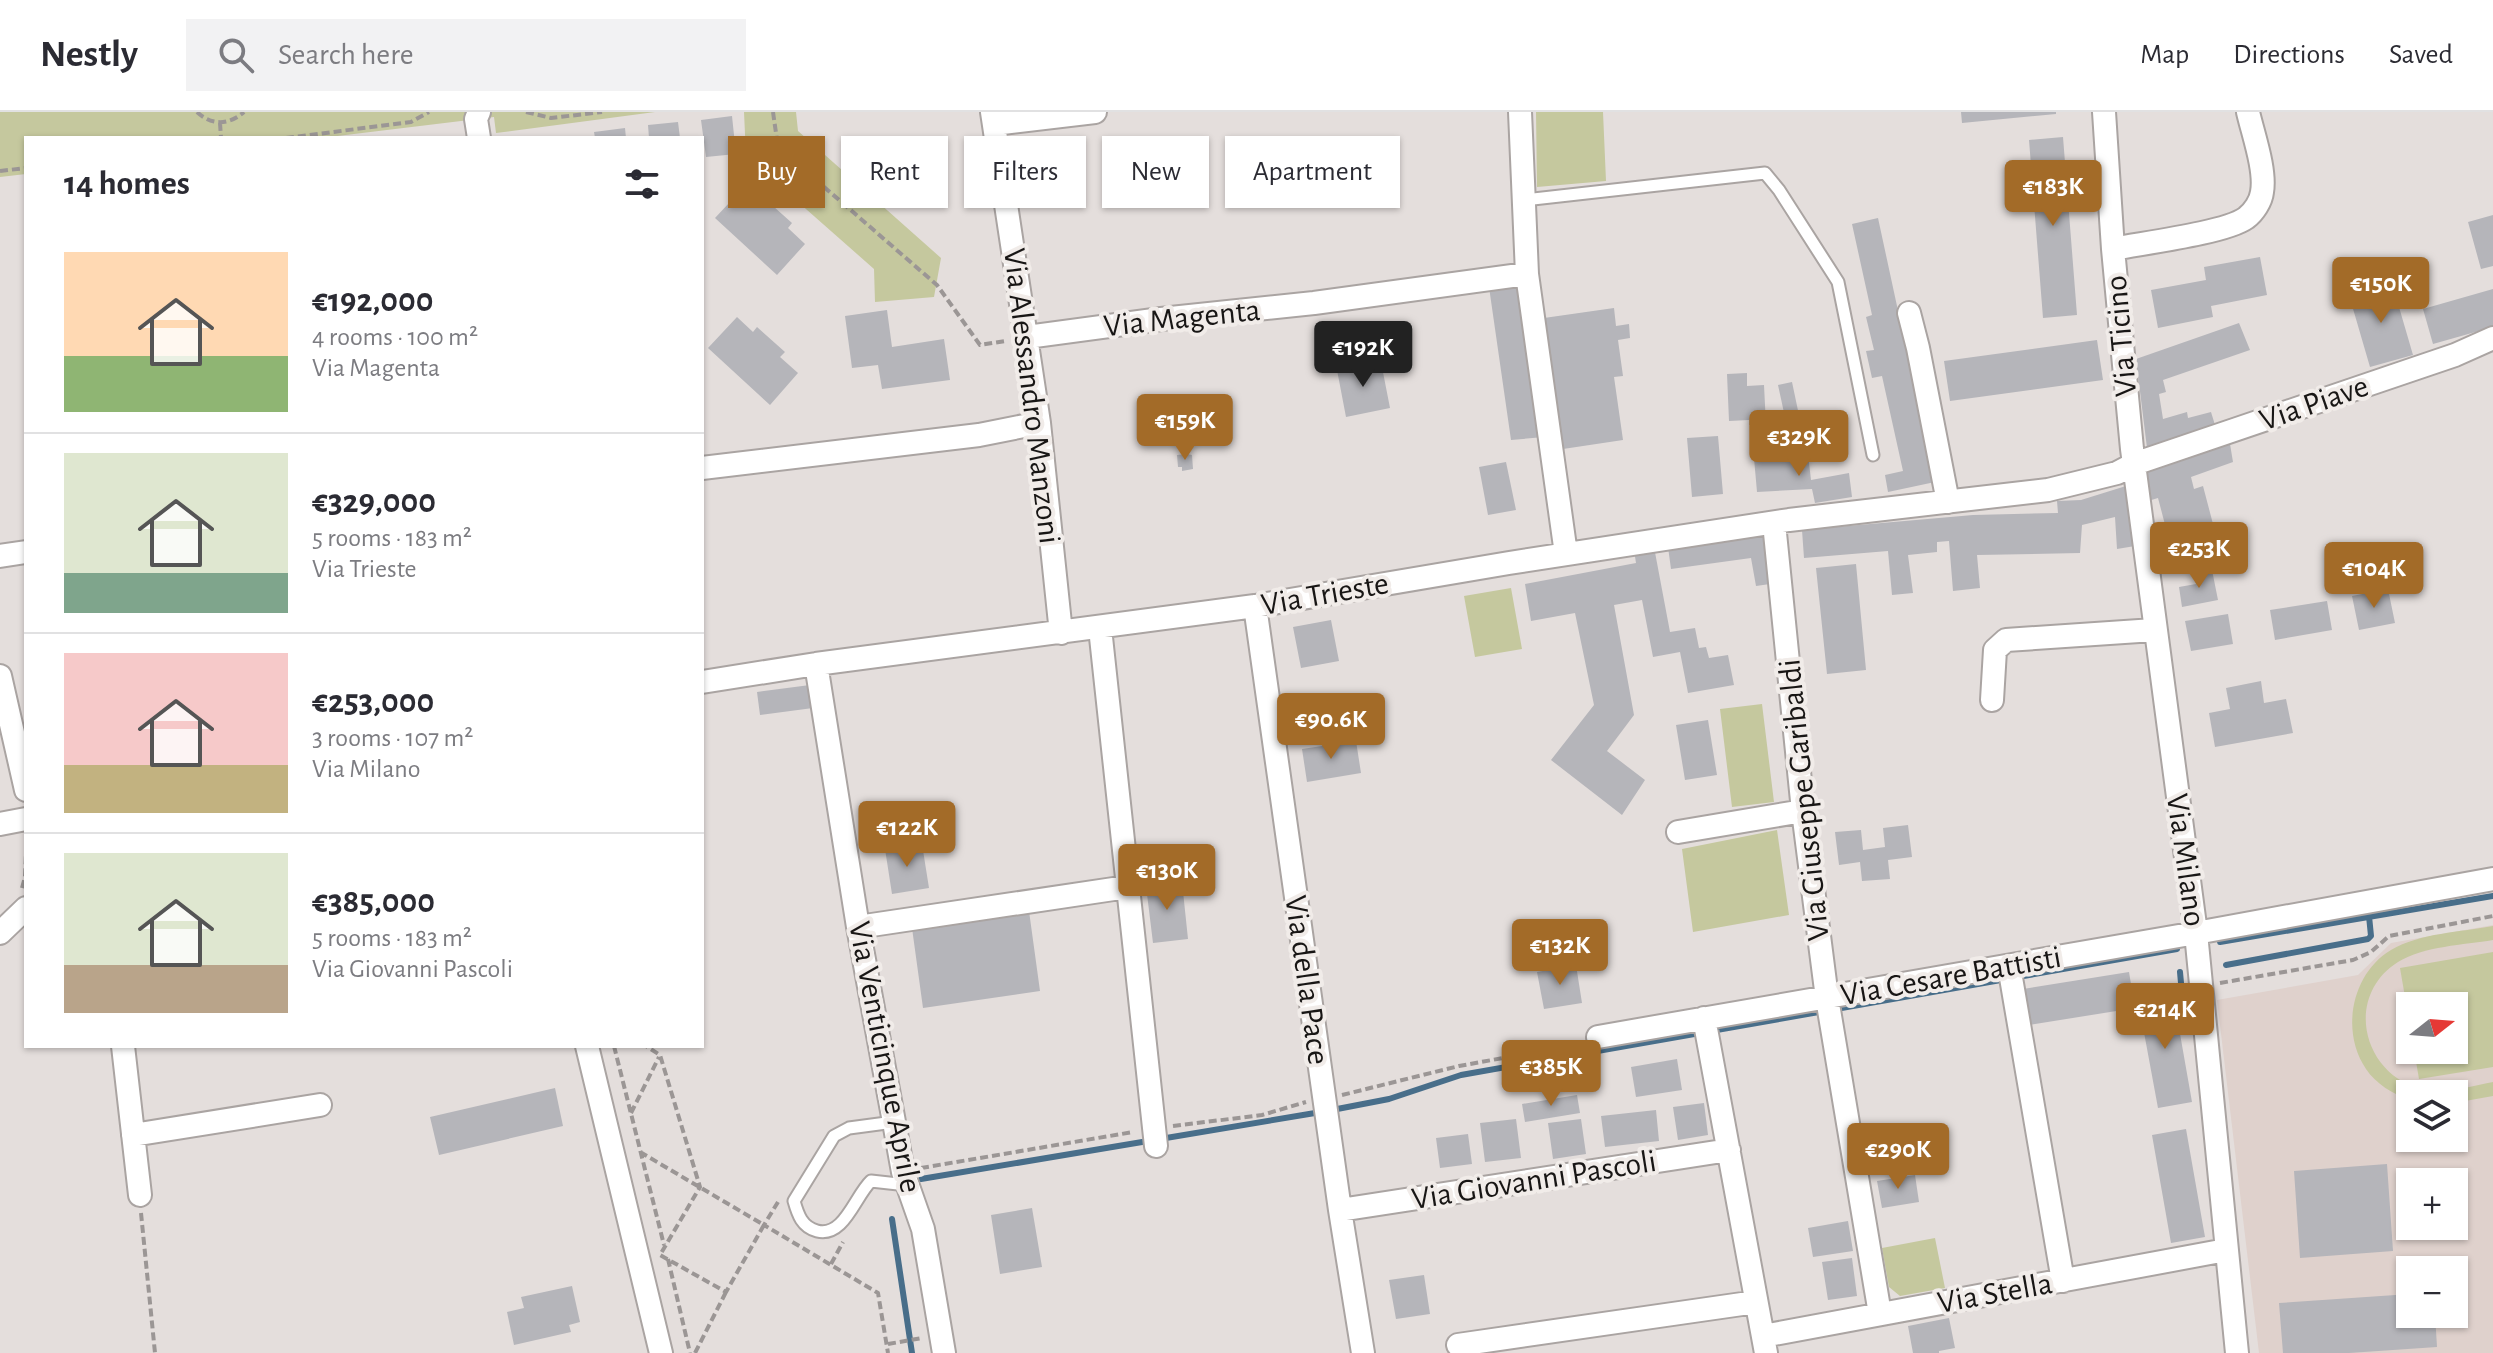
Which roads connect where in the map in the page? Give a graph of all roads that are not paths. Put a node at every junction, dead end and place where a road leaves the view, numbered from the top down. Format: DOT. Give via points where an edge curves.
graph roads {
  1 [pos="1095,112"];
  2 [pos="1520,112"];
  3 [pos="2104,112"];
  4 [pos="2248,112"];
  5 [pos="993,118"];
  6 [pos="1524,200"];
  7 [pos="2113,249"];
  8 [pos="1527,274"];
  9 [pos="1909,313"];
  10 [pos="1027,337"];
  11 [pos="2493,338"];
  12 [pos="1039,423"];
  13 [pos="1873,455"];
  14 [pos="2134,464"];
  15 [pos="704,468"];
  16 [pos="1948,502"];
  17 [pos="1774,523"];
  18 [pos="24,552"];
  19 [pos="1566,554"];
  20 [pos="0,556"];
  21 [pos="1255,606"];
  22 [pos="1100,628"];
  23 [pos="2154,630"];
  24 [pos="1061,633"];
  25 [pos="816,664"];
  26 [pos="0,676"];
  27 [pos="704,682"];
  28 [pos="1992,700"];
  29 [pos="24,781"];
  30 [pos="1803,811"];
  31 [pos="24,819"];
  32 [pos="0,824"];
  33 [pos="1678,832"];
  34 [pos="2493,879"];
  35 [pos="1127,887"];
  36 [pos="21,903"];
  37 [pos="858,927"];
  38 [pos="0,933"];
  39 [pos="2196,933"];
  40 [pos="2010,975"];
  41 [pos="1828,1006"];
  42 [pos="1706,1027"];
  43 [pos="1598,1037"];
  44 [pos="123,1048"];
  45 [pos="587,1048"];
  46 [pos="320,1105"];
  47 [pos="894,1122"];
  48 [pos="133,1135"];
  49 [pos="1155,1136"];
  50 [pos="1729,1150"];
  51 [pos="905,1178"];
  52 [pos="140,1195"];
  53 [pos="1340,1210"];
  54 [pos="2226,1250"];
  55 [pos="2063,1281"];
  56 [pos="1756,1302"];
  57 [pos="1880,1314"];
  58 [pos="1764,1344"];
  59 [pos="1458,1345"];
  60 [pos="661,1353"];
  61 [pos="944,1353"];
  62 [pos="1363,1353"];
  63 [pos="2237,1353"];
  1 -- 5 [label="street"];
  2 -- 6 [label="street"];
  3 -- 7 [label="street, Via Ticino"];
  4 -- 7 [label="street" via="2263,180 2257,207 2247,218"];
  5 -- 10 [label="street, Via Alessandro Manzoni"];
  6 -- 8 [label="street"];
  6 -- 13 [label="lane" via="1765,173 1838,282"];
  7 -- 14 [label="street, Via Ticino"];
  8 -- 10 [label="street, Via Magenta"];
  8 -- 19 [label="street"];
  9 -- 16 [label="street"];
  10 -- 12 [label="street, Via Alessandro Manzoni"];
  11 -- 14 [label="street, Via Piave"];
  12 -- 15 [label="street"];
  12 -- 24 [label="street, Via Alessandro Manzoni"];
  14 -- 16 [label="street, Via Piave" via="2048,490"];
  14 -- 23 [label="street, Via Milano"];
  16 -- 17 [label="street, Via Trieste"];
  17 -- 19 [label="street, Via Trieste"];
  17 -- 30 [label="street, Via Giuseppe Garibaldi"];
  18 -- 20 [label="street"];
  19 -- 21 [label="street, Via Trieste"];
  21 -- 22 [label="street, Via Trieste"];
  21 -- 53 [label="street, Via della Pace"];
  22 -- 24 [label="street, Via Trieste"];
  22 -- 35 [label="street"];
  23 -- 28 [label="street" via="2006,640 1995,650"];
  23 -- 39 [label="street, Via Milano"];
  24 -- 25 [label="street, Via Trieste"];
  25 -- 27 [label="street, Via Trieste"];
  25 -- 37 [label="street, Via Venticinque Aprile"];
  26 -- 29 [label="street"];
  30 -- 33 [label="street"];
  30 -- 41 [label="street, Via Giuseppe Garibaldi"];
  31 -- 32 [label="street"];
  34 -- 39 [label="street, Via Cesare Battisti"];
  35 -- 37 [label="street"];
  35 -- 49 [label="street"];
  36 -- 38 [label="street"];
  37 -- 47 [label="street, Via Venticinque Aprile"];
  39 -- 40 [label="street, Via Cesare Battisti"];
  39 -- 54 [label="street, Via Milano"];
  40 -- 41 [label="street, Via Cesare Battisti"];
  40 -- 55 [label="street"];
  41 -- 42 [label="street, Via Cesare Battisti"];
  41 -- 57 [label="street, Via Giuseppe Garibaldi"];
  42 -- 43 [label="street, Via Cesare Battisti"];
  42 -- 50 [label="street"];
  44 -- 48 [label="street"];
  45 -- 60 [label="street"];
  46 -- 48 [label="street"];
  47 -- 51 [label="street, Via Venticinque Aprile"];
  47 -- 51 [label="lane" via="849,1128 834,1136 794,1201 808,1228 822,1233 838,1228 871,1181"];
  48 -- 52 [label="street"];
  50 -- 53 [label="street, Via Giovanni Pascoli"];
  50 -- 56 [label="street"];
  51 -- 61 [label="street, Via Venticinque Aprile" via="923,1229"];
  53 -- 62 [label="street, Via della Pace"];
  54 -- 55 [label="street, Via Stella"];
  54 -- 63 [label="street, Via Milano"];
  55 -- 57 [label="street, Via Stella"];
  56 -- 58 [label="street"];
  56 -- 59 [label="street"];
  57 -- 58 [label="street, Via Stella"];
}
